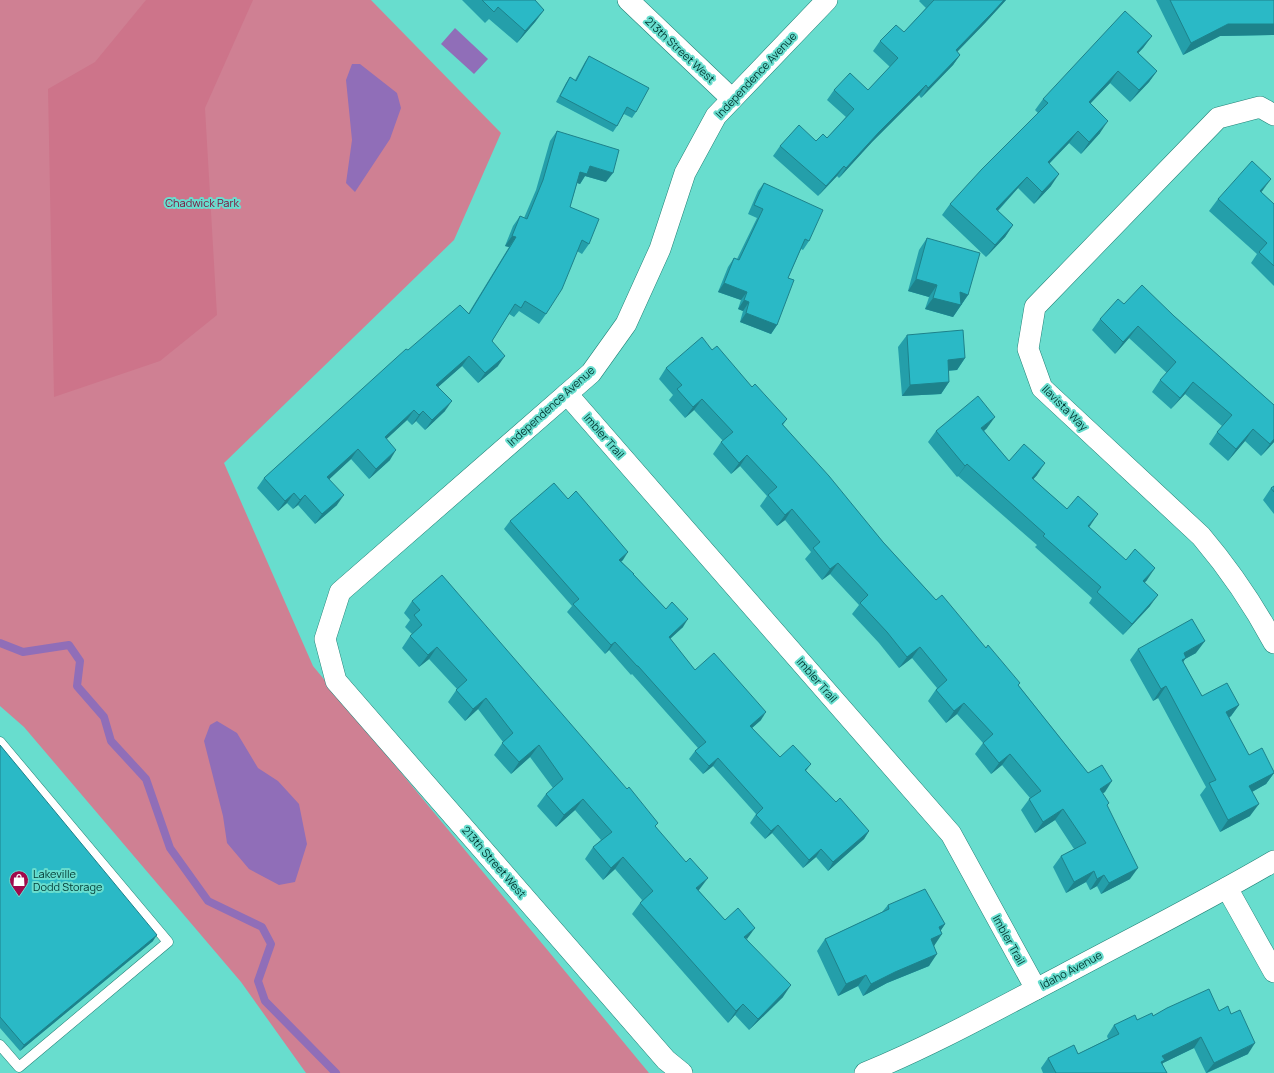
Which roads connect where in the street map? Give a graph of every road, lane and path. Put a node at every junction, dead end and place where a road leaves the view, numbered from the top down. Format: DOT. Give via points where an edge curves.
graph roads {
  1 [pos="628,0"];
  2 [pos="827,0"];
  3 [pos="732,99"];
  4 [pos="1274,115"];
  5 [pos="567,394"];
  6 [pos="325,639"];
  7 [pos="1274,643"];
  8 [pos="0,742"];
  9 [pos="1274,861"];
  10 [pos="1227,888"];
  11 [pos="1274,972"];
  12 [pos="1036,989"];
  13 [pos="0,1045"];
  14 [pos="682,1073"];
  15 [pos="865,1073"];
  1 -- 3 [label="street, 213th Street West"];
  2 -- 3 [label="street, Independence Avenue"];
  3 -- 5 [label="street, Independence Avenue" via="716,116 685,173 660,249 626,324 591,373"];
  4 -- 7 [label="street, Ilavista Way" via="1260,107 1218,118 1035,307 1028,350 1042,388 1200,536 1246,594"];
  5 -- 6 [label="street, Independence Avenue" via="340,592"];
  5 -- 12 [label="street, Imbler Trail" via="951,834"];
  6 -- 14 [label="street, 213th Street West" via="336,681 666,1060"];
  8 -- 13 [label="lane" via="168,942 19,1067"];
  9 -- 10 [label="street, Idaho Avenue"];
  10 -- 11 [label="street"];
  10 -- 12 [label="street, Idaho Avenue"];
  12 -- 15 [label="street, Idaho Avenue" via="904,1057"];
}
